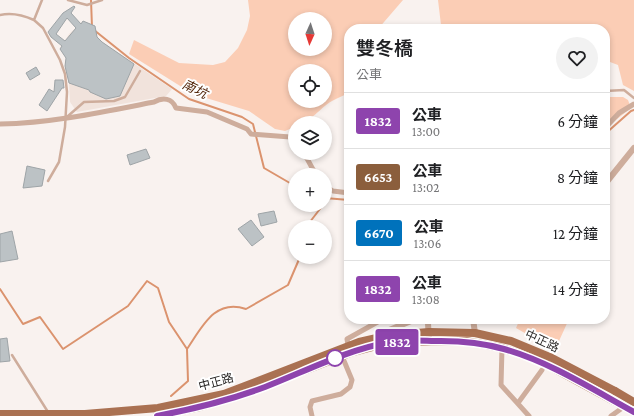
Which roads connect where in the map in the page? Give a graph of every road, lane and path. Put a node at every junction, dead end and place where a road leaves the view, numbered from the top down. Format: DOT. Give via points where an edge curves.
graph roads {
  1 [pos="42,0"];
  2 [pos="68,0"];
  3 [pos="102,0"];
  4 [pos="0,15"];
  5 [pos="34,20"];
  6 [pos="140,71"];
  7 [pos="610,91"];
  8 [pos="634,98"];
  9 [pos="634,104"];
  10 [pos="65,119"];
  11 [pos="610,123"];
  12 [pos="0,124"];
  13 [pos="288,137"];
  14 [pos="634,148"];
  15 [pos="610,178"];
  16 [pos="48,181"];
  17 [pos="332,190"];
  18 [pos="344,193"];
  19 [pos="374,324"];
  20 [pos="404,324"];
  21 [pos="428,324"];
  22 [pos="474,324"];
  23 [pos="475,333"];
  24 [pos="429,337"];
  25 [pos="362,341"];
  26 [pos="348,345"];
  27 [pos="502,348"];
  28 [pos="12,355"];
  29 [pos="342,356"];
  30 [pos="542,370"];
  31 [pos="634,401"];
  32 [pos="518,403"];
  33 [pos="634,412"];
  34 [pos="0,414"];
  35 [pos="49,414"];
  36 [pos="157,416"];
  37 [pos="312,416"];
  38 [pos="529,416"];
  39 [pos="611,416"];
  1 -- 5 [label="lane"];
  2 -- 3 [label="lane" via="87,5"];
  4 -- 5 [label="lane" via="24,15"];
  5 -- 10 [label="lane" via="43,28 65,74"];
  6 -- 10 [label="lane" via="125,96 114,101 84,102"];
  7 -- 8 [label="lane" via="624,90"];
  9 -- 11 [label="street" via="619,113"];
  10 -- 12 [label="street" via="27,124"];
  10 -- 13 [label="street" via="168,99 174,102 176,108 207,112 247,129 251,134"];
  10 -- 16 [label="lane" via="59,162"];
  14 -- 15 [label="street"];
  17 -- 18 [label="street"];
  19 -- 26 [label="street" via="347,340"];
  20 -- 25 [label="street"];
  21 -- 24 [label="street"];
  22 -- 23 [label="street"];
  23 -- 24 [label="main road, 中正路"];
  23 -- 31 [label="main road, 中正路, bridge" via="511,340 552,358"];
  24 -- 25 [label="main road, 中正路" via="390,335"];
  24 -- 27 [label="main road, 中正路"];
  24 -- 29 [label="main road, 中正路" via="392,342"];
  25 -- 26 [label="main road, 中正路"];
  26 -- 35 [label="main road, 中正路" via="224,394 138,411"];
  27 -- 32 [label="street" via="501,384"];
  27 -- 33 [label="main road, 中正路, bridge" via="542,362"];
  28 -- 35 [label="lane"];
  29 -- 36 [label="main road, 中正路" via="247,393"];
  29 -- 37 [label="street" via="352,380 350,387 335,396 312,401"];
  30 -- 32 [label="street"];
  31 -- 39 [label="street"];
  32 -- 38 [label="street"];
  34 -- 35 [label="main road, 中正路"];
}
